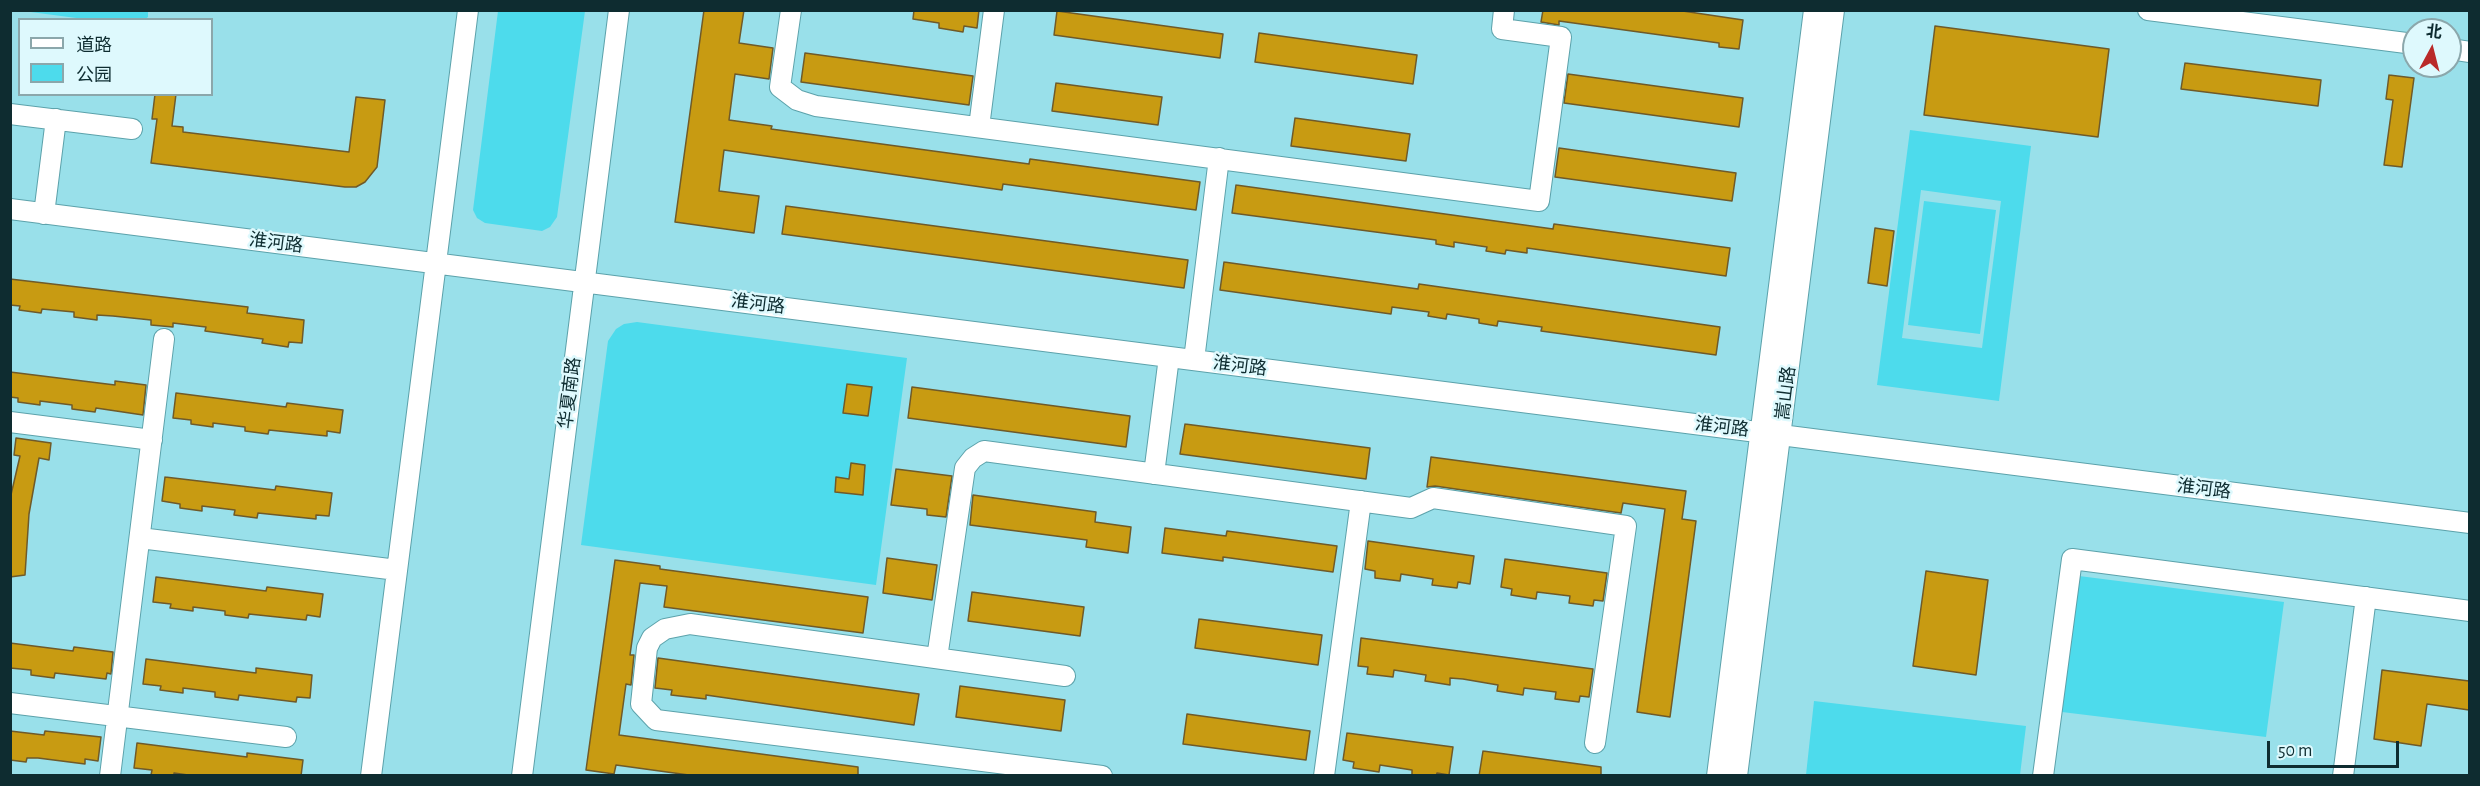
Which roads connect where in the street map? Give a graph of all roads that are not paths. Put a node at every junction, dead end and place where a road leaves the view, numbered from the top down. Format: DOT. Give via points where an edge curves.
graph roads {
  1 [pos="468,10"];
  2 [pos="619,10"];
  3 [pos="791,10"];
  4 [pos="994,10"];
  5 [pos="1504,10"];
  6 [pos="1814,10"];
  7 [pos="1834,10"];
  8 [pos="2148,10"];
  9 [pos="2402,42"];
  10 [pos="10,114"];
  11 [pos="56,119"];
  12 [pos="979,127"];
  13 [pos="132,129"];
  14 [pos="1220,158"];
  15 [pos="10,209"];
  16 [pos="44,214"];
  17 [pos="436,263"];
  18 [pos="584,282"];
  19 [pos="164,339"];
  20 [pos="1170,357"];
  21 [pos="1194,360"];
  22 [pos="10,422"];
  23 [pos="1761,432"];
  24 [pos="1780,435"];
  25 [pos="152,440"];
  26 [pos="1154,474"];
  27 [pos="1361,501"];
  28 [pos="2469,523"];
  29 [pos="140,538"];
  30 [pos="397,570"];
  31 [pos="2366,597"];
  32 [pos="2469,610"];
  33 [pos="937,658"];
  34 [pos="1065,676"];
  35 [pos="10,703"];
  36 [pos="117,716"];
  37 [pos="286,737"];
  38 [pos="1595,744"];
  39 [pos="110,776"];
  40 [pos="371,776"];
  41 [pos="522,776"];
  42 [pos="1102,776"];
  43 [pos="1324,776"];
  44 [pos="1718,776"];
  45 [pos="1737,776"];
  46 [pos="2043,776"];
  47 [pos="2343,776"];
  1 -- 17 [label="street"];
  2 -- 18 [label="street, 华夏南路"];
  3 -- 12 [label="street" via="780,87 789,95 816,106"];
  4 -- 12 [label="street"];
  5 -- 14 [label="street" via="1502,29 1561,37 1539,201"];
  6 -- 23 [label="street, 嵩山路"];
  7 -- 24 [label="street, 嵩山路"];
  8 -- 9 [label="street"];
  10 -- 11 [label="street"];
  11 -- 13 [label="street"];
  11 -- 16 [label="street"];
  12 -- 14 [label="street"];
  14 -- 21 [label="street"];
  15 -- 16 [label="street, 淮河路"];
  16 -- 17 [label="street, 淮河路"];
  17 -- 18 [label="street, 淮河路"];
  17 -- 30 [label="street"];
  18 -- 20 [label="street, 淮河路"];
  18 -- 41 [label="street, 华夏南路"];
  19 -- 25 [label="street"];
  20 -- 21 [label="street, 淮河路"];
  20 -- 26 [label="street"];
  21 -- 23 [label="street, 淮河路"];
  22 -- 25 [label="street"];
  23 -- 24 [label="street, 淮河路"];
  23 -- 44 [label="street, 嵩山路"];
  24 -- 28 [label="street, 淮河路"];
  24 -- 45 [label="street, 嵩山路"];
  25 -- 29 [label="street"];
  26 -- 27 [label="street"];
  26 -- 33 [label="street" via="984,451 973,458 965,468"];
  27 -- 38 [label="street" via="1410,508 1432,498 1626,526"];
  27 -- 43 [label="street"];
  29 -- 30 [label="street"];
  29 -- 36 [label="street"];
  30 -- 40 [label="street"];
  31 -- 32 [label="street"];
  31 -- 46 [label="street" via="2072,559"];
  31 -- 47 [label="street"];
  33 -- 34 [label="street"];
  33 -- 42 [label="street" via="690,624 665,629 652,638 647,648 640,704 656,720"];
  35 -- 36 [label="street"];
  36 -- 37 [label="street"];
  36 -- 39 [label="street"];
}
